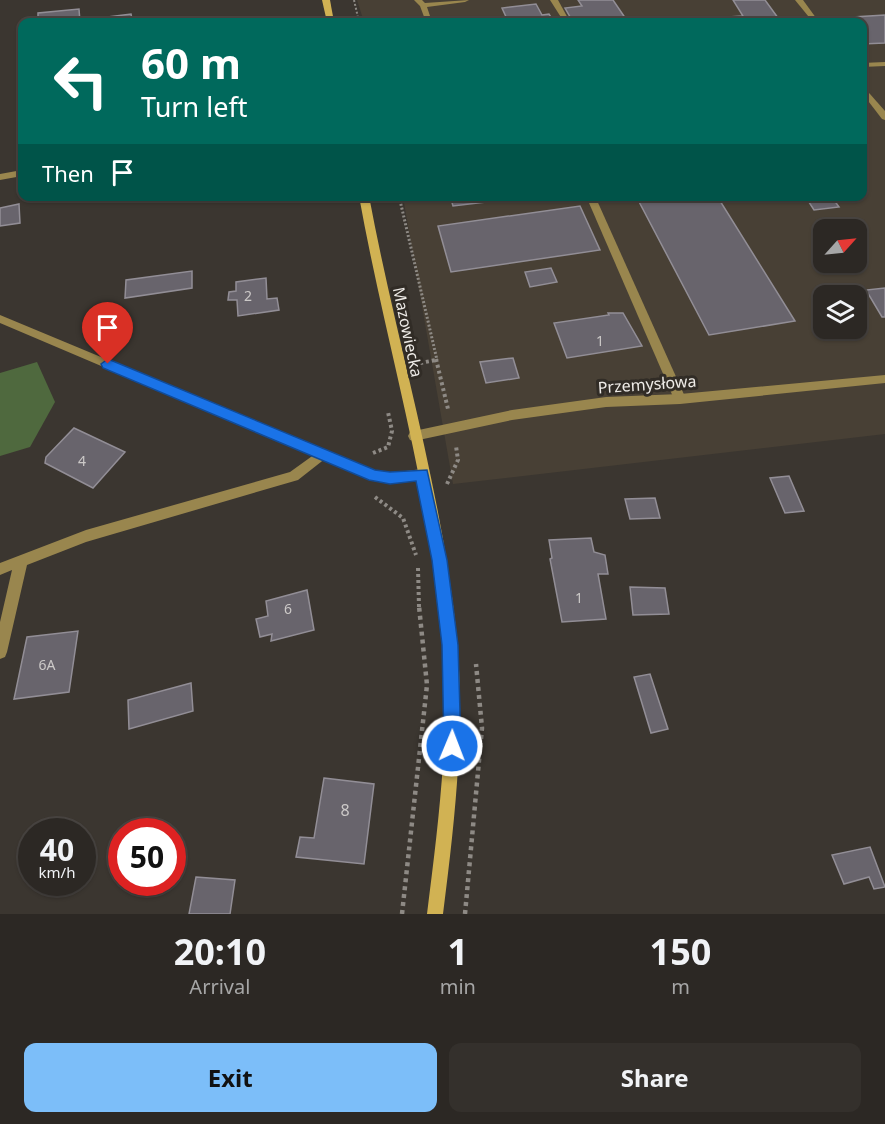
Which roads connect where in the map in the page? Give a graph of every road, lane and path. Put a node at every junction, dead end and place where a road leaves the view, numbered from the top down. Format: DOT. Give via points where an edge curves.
graph roads {
  1 [pos="326,0"];
  2 [pos="354,0"];
  3 [pos="465,0"];
  4 [pos="554,0"];
  5 [pos="800,0"];
  6 [pos="421,2"];
  7 [pos="330,18"];
  8 [pos="358,18"];
  9 [pos="427,18"];
  10 [pos="565,18"];
  11 [pos="813,18"];
  12 [pos="885,64"];
  13 [pos="867,65"];
  14 [pos="867,94"];
  15 [pos="885,117"];
  16 [pos="18,174"];
  17 [pos="0,177"];
  18 [pos="365,201"];
  19 [pos="593,201"];
  20 [pos="0,319"];
  21 [pos="885,379"];
  22 [pos="680,399"];
  23 [pos="388,410"];
  24 [pos="414,436"];
  25 [pos="322,454"];
  26 [pos="370,454"];
  27 [pos="422,474"];
  28 [pos="372,496"];
  29 [pos="21,562"];
  30 [pos="0,569"];
  31 [pos="0,652"];
  32 [pos="402,914"];
  33 [pos="435,914"];
  1 -- 7 [label="main road"];
  2 -- 8 [label="path"];
  3 -- 6 [label="street"];
  4 -- 10 [label="street"];
  5 -- 11 [label="street"];
  6 -- 9 [label="street"];
  12 -- 13 [label="street"];
  14 -- 15 [label="street"];
  16 -- 17 [label="street"];
  18 -- 24 [label="main road, Mazowiecka"];
  19 -- 22 [label="street"];
  20 -- 25 [label="street"];
  21 -- 22 [label="street, Przemysłowa"];
  22 -- 24 [label="street, Przemysłowa" via="606,402 512,415"];
  23 -- 26 [label="path" via="392,431 388,447"];
  24 -- 27 [label="main road, Mazowiecka"];
  25 -- 27 [label="street" via="374,476"];
  25 -- 29 [label="street" via="294,476 87,536"];
  27 -- 33 [label="main road, Mazowiecka" via="440,560 453,693 448,799"];
  28 -- 32 [label="path" via="403,518 418,560 419,620 428,685"];
  29 -- 30 [label="street"];
  29 -- 31 [label="street"];
}
